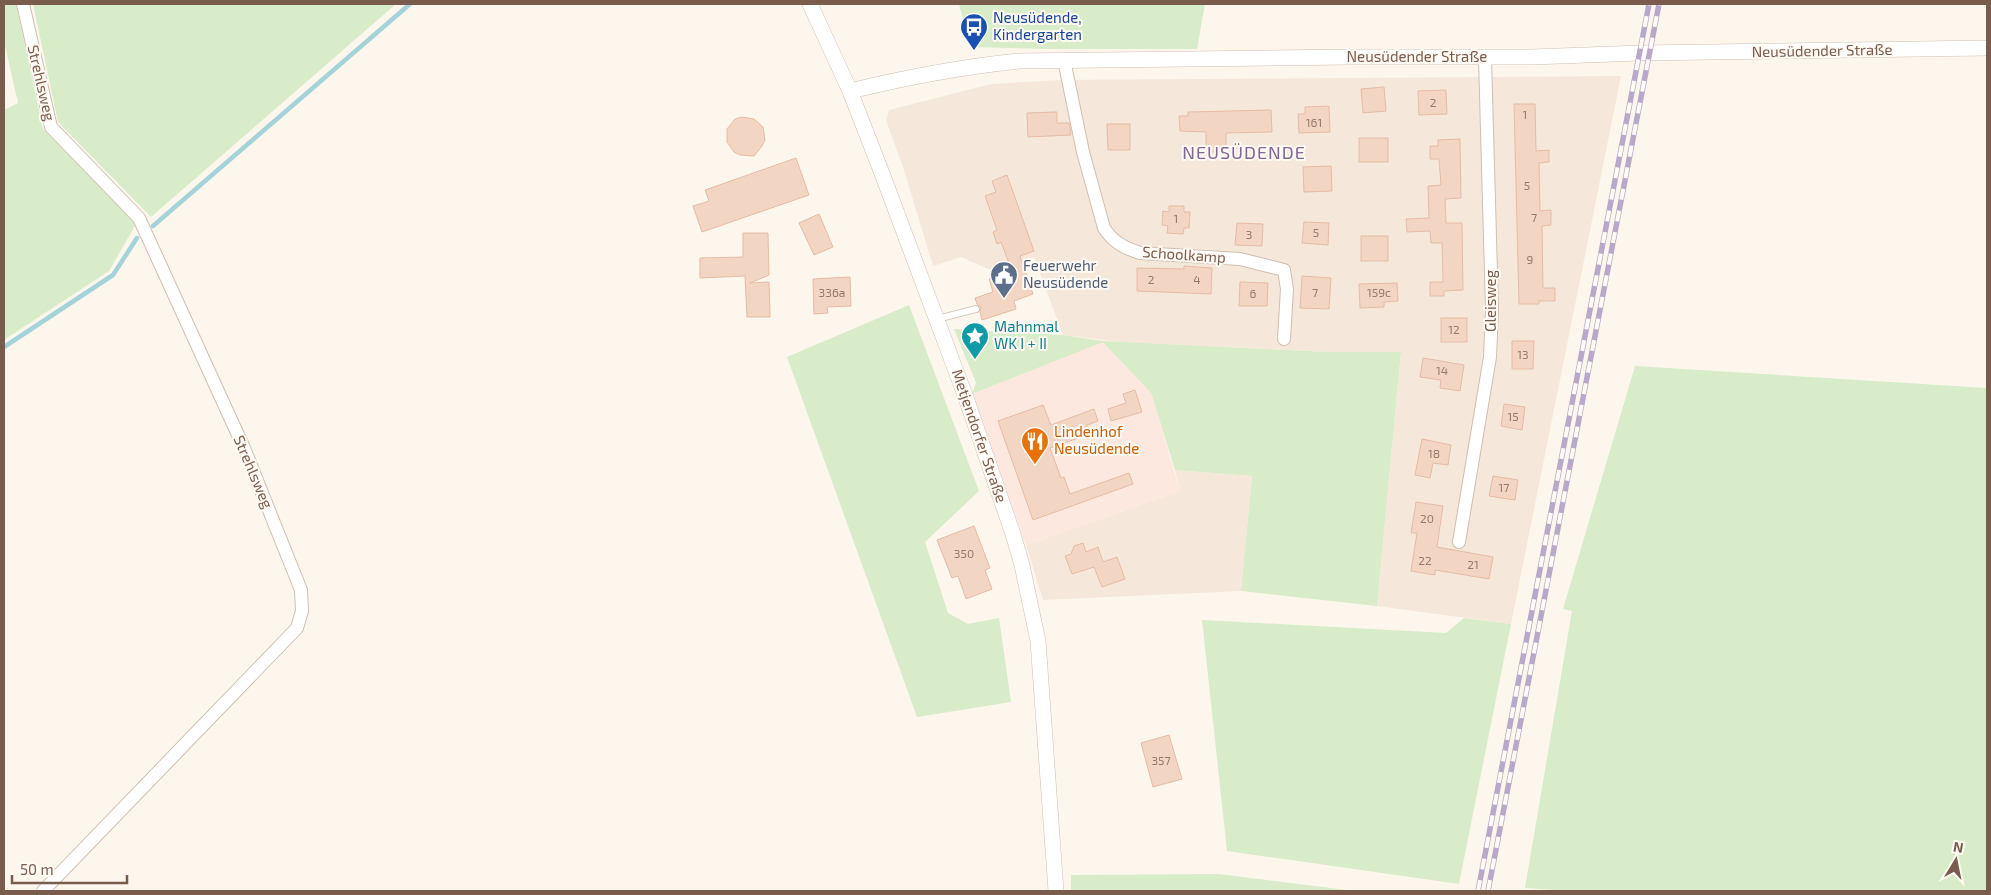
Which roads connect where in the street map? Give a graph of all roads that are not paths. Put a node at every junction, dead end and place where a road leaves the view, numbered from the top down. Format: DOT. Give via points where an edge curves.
graph roads {
  1 [pos="23,4"];
  2 [pos="810,4"];
  3 [pos="1987,48"];
  4 [pos="1485,58"];
  5 [pos="1064,60"];
  6 [pos="850,91"];
  7 [pos="976,309"];
  8 [pos="937,319"];
  9 [pos="1284,339"];
  10 [pos="1459,542"];
  11 [pos="43,891"];
  12 [pos="1056,891"];
  1 -- 11 [label="street, Strehlsweg" via="51,127 139,218 274,520 301,590 302,611 296,628"];
  2 -- 6 [label="street, Metjendorfer Straße"];
  3 -- 4 [label="street, Neusüdender Straße"];
  4 -- 5 [label="street, Neusüdender Straße"];
  4 -- 10 [label="street, Gleisweg" via="1492,310 1490,357"];
  5 -- 6 [label="street, Neusüdender Straße" via="966,66"];
  5 -- 9 [label="street, Schoolkamp" via="1083,152 1109,236 1127,249 1140,253 1240,259 1284,270 1287,289"];
  6 -- 8 [label="street, Metjendorfer Straße"];
  7 -- 8 [label="lane"];
  8 -- 12 [label="street, Metjendorfer Straße" via="1013,534 1030,598 1042,679"];
}
